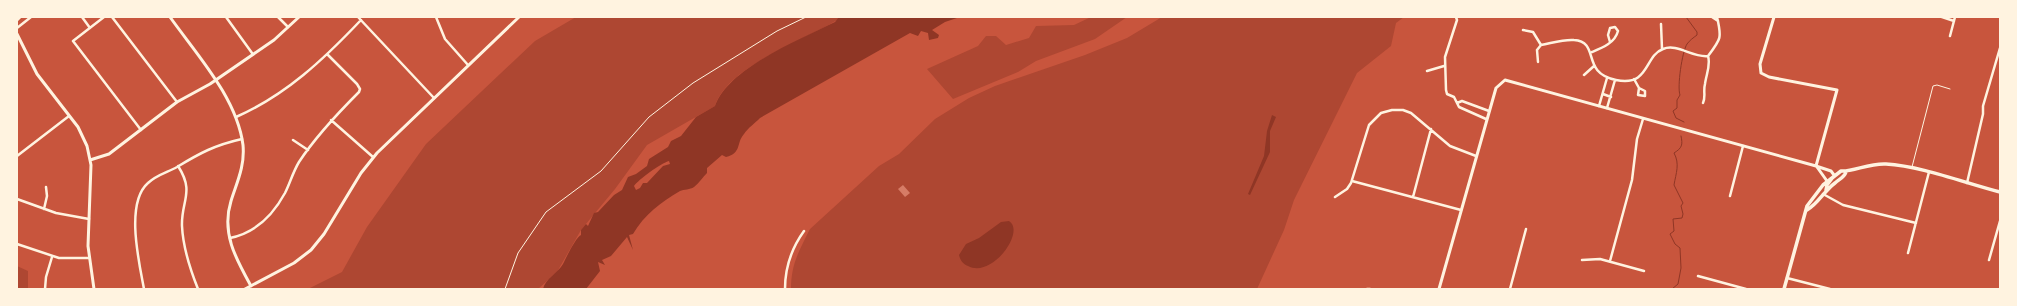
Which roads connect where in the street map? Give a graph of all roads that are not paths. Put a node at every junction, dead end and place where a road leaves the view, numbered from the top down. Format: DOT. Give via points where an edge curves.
graph roads {
  1 [pos="20,17"];
  2 [pos="31,17"];
  3 [pos="82,17"];
  4 [pos="104,17"];
  5 [pos="112,17"];
  6 [pos="170,17"];
  7 [pos="226,17"];
  8 [pos="278,17"];
  9 [pos="299,17"];
  10 [pos="358,17"];
  11 [pos="436,17"];
  12 [pos="519,17"];
  13 [pos="1456,17"];
  14 [pos="1712,17"];
  15 [pos="1717,17"];
  16 [pos="1774,17"];
  17 [pos="1942,17"];
  18 [pos="1955,17"];
  19 [pos="17,20"];
  20 [pos="361,20"];
  21 [pos="1718,21"];
  22 [pos="1954,21"];
  23 [pos="1661,24"];
  24 [pos="288,27"];
  25 [pos="17,28"];
  26 [pos="90,28"];
  27 [pos="1523,30"];
  28 [pos="17,34"];
  29 [pos="1950,36"];
  30 [pos="1610,42"];
  31 [pos="1541,45"];
  32 [pos="2000,48"];
  33 [pos="1662,49"];
  34 [pos="1592,52"];
  35 [pos="252,53"];
  36 [pos="328,54"];
  37 [pos="1708,56"];
  38 [pos="1538,62"];
  39 [pos="468,65"];
  40 [pos="1444,66"];
  41 [pos="1594,66"];
  42 [pos="1427,71"];
  43 [pos="1584,75"];
  44 [pos="1607,78"];
  45 [pos="1634,79"];
  46 [pos="215,80"];
  47 [pos="1615,80"];
  48 [pos="1639,88"];
  49 [pos="1950,89"];
  50 [pos="1603,94"];
  51 [pos="1610,97"];
  52 [pos="434,98"];
  53 [pos="177,102"];
  54 [pos="1458,103"];
  55 [pos="1703,103"];
  56 [pos="1599,107"];
  57 [pos="1607,109"];
  58 [pos="1489,111"];
  59 [pos="69,116"];
  60 [pos="236,117"];
  61 [pos="1486,119"];
  62 [pos="1643,119"];
  63 [pos="331,120"];
  64 [pos="1431,129"];
  65 [pos="141,130"];
  66 [pos="242,139"];
  67 [pos="293,140"];
  68 [pos="1743,146"];
  69 [pos="308,150"];
  70 [pos="17,156"];
  71 [pos="1476,156"];
  72 [pos="373,158"];
  73 [pos="90,160"];
  74 [pos="178,166"];
  75 [pos="1816,166"];
  76 [pos="1912,168"];
  77 [pos="1846,172"];
  78 [pos="1929,172"];
  79 [pos="1834,175"];
  80 [pos="1352,180"];
  81 [pos="1826,181"];
  82 [pos="1967,183"];
  83 [pos="46,187"];
  84 [pos="1826,190"];
  85 [pos="2000,192"];
  86 [pos="1823,193"];
  87 [pos="1730,196"];
  88 [pos="1335,197"];
  89 [pos="1413,197"];
  90 [pos="17,199"];
  91 [pos="44,209"];
  92 [pos="1461,210"];
  93 [pos="1807,210"];
  94 [pos="89,219"];
  95 [pos="2000,221"];
  96 [pos="1916,223"];
  97 [pos="1526,229"];
  98 [pos="804,231"];
  99 [pos="229,238"];
  100 [pos="17,244"];
  101 [pos="1908,253"];
  102 [pos="52,257"];
  103 [pos="89,258"];
  104 [pos="1582,260"];
  105 [pos="1989,260"];
  106 [pos="1610,261"];
  107 [pos="1644,271"];
  108 [pos="1698,276"];
  109 [pos="1787,278"];
  110 [pos="251,288"];
  111 [pos="45,289"];
  112 [pos="94,289"];
  113 [pos="144,289"];
  114 [pos="198,289"];
  115 [pos="245,289"];
  116 [pos="786,289"];
  117 [pos="1439,289"];
  118 [pos="1510,289"];
  119 [pos="1746,289"];
  120 [pos="1784,289"];
  121 [pos="1830,289"];
  1 -- 19 [label="street"];
  2 -- 25 [label="street"];
  3 -- 26 [label="street"];
  4 -- 26 [label="street"];
  5 -- 53 [label="street"];
  6 -- 46 [label="street"];
  7 -- 35 [label="street"];
  8 -- 24 [label="street"];
  9 -- 24 [label="street"];
  10 -- 20 [label="street"];
  11 -- 39 [label="street" via="445,39"];
  12 -- 39 [label="street"];
  13 -- 40 [label="street"];
  14 -- 21 [label="street"];
  15 -- 21 [label="street"];
  16 -- 75 [label="street" via="1760,64 1762,73 1769,77 1837,90"];
  17 -- 22 [label="street"];
  18 -- 22 [label="street"];
  20 -- 36 [label="street"];
  20 -- 52 [label="street"];
  21 -- 37 [label="street" via="1720,39"];
  22 -- 29 [label="street"];
  23 -- 33 [label="street"];
  24 -- 35 [label="street" via="274,40"];
  26 -- 65 [label="street" via="73,41"];
  27 -- 31 [label="street" via="1533,32"];
  28 -- 59 [label="street" via="37,74"];
  30 -- 30 [label="street" via="1617,35 1615,27 1608,31"];
  30 -- 34 [label="street"];
  31 -- 34 [label="street" via="1575,40 1585,44"];
  31 -- 38 [label="street" via="1537,50"];
  32 -- 82 [label="street" via="1983,106"];
  33 -- 37 [label="street"];
  33 -- 45 [label="street" via="1644,72"];
  34 -- 41 [label="street"];
  35 -- 46 [label="street"];
  36 -- 60 [label="street" via="286,90"];
  36 -- 63 [label="street" via="360,89"];
  37 -- 55 [label="street"];
  39 -- 52 [label="street"];
  40 -- 42 [label="street"];
  40 -- 54 [label="street" via="1447,77 1446,90"];
  41 -- 43 [label="street"];
  41 -- 44 [label="street" via="1600,75"];
  44 -- 47 [label="street"];
  44 -- 50 [label="street"];
  45 -- 47 [label="street"];
  45 -- 48 [label="street"];
  46 -- 53 [label="street"];
  46 -- 60 [label="street"];
  47 -- 51 [label="street"];
  49 -- 76 [label="lane" via="1933,86"];
  50 -- 51 [label="street"];
  50 -- 56 [label="street"];
  51 -- 57 [label="street"];
  52 -- 72 [label="street"];
  53 -- 65 [label="street"];
  54 -- 58 [label="street" via="1462,101"];
  54 -- 61 [label="street" via="1463,109"];
  56 -- 57 [label="street"];
  56 -- 58 [label="street" via="1505,80 1496,88"];
  57 -- 62 [label="street"];
  58 -- 61 [label="street"];
  59 -- 70 [label="street"];
  59 -- 73 [label="street" via="85,139"];
  60 -- 66 [label="street"];
  61 -- 71 [label="street"];
  62 -- 68 [label="street"];
  62 -- 106 [label="street" via="1636,139 1632,180"];
  63 -- 69 [label="street"];
  63 -- 72 [label="street"];
  64 -- 71 [label="street" via="1455,149"];
  64 -- 80 [label="street" via="1406,111 1392,110 1381,113 1366,130"];
  64 -- 89 [label="street"];
  65 -- 73 [label="street" via="109,154"];
  66 -- 74 [label="street" via="207,149"];
  66 -- 99 [label="street" via="241,172 228,213"];
  67 -- 69 [label="street"];
  68 -- 75 [label="street"];
  68 -- 87 [label="street"];
  69 -- 99 [label="street" via="281,199 261,224 248,232"];
  71 -- 92 [label="street"];
  72 -- 110 [label="street" via="361,172 324,234 311,250 294,264"];
  73 -- 94 [label="street"];
  74 -- 113 [label="street" via="148,183 137,200 137,245"];
  74 -- 114 [label="street" via="187,190 182,221 184,240 188,263"];
  75 -- 79 [label="street" via="1831,171"];
  75 -- 81 [label="street"];
  76 -- 77 [label="main road" via="1877,164 1861,166"];
  76 -- 78 [label="main road"];
  77 -- 79 [label="main road"];
  77 -- 84 [label="main road" via="1845,176"];
  78 -- 82 [label="main road"];
  78 -- 96 [label="street"];
  79 -- 81 [label="main road"];
  79 -- 84 [label="main road"];
  80 -- 88 [label="street" via="1347,189"];
  80 -- 89 [label="street"];
  81 -- 93 [label="main road" via="1810,200"];
  82 -- 85 [label="main road"];
  83 -- 91 [label="street"];
  84 -- 86 [label="main road"];
  86 -- 93 [label="main road" via="1813,207"];
  86 -- 96 [label="street" via="1843,205"];
  89 -- 92 [label="street"];
  90 -- 91 [label="street"];
  91 -- 94 [label="street"];
  92 -- 117 [label="street"];
  93 -- 109 [label="main road"];
  94 -- 103 [label="street"];
  95 -- 105 [label="street"];
  96 -- 101 [label="street"];
  97 -- 118 [label="street"];
  98 -- 116 [label="street" via="788,261"];
  99 -- 110 [label="street" via="234,255"];
  100 -- 102 [label="street"];
  102 -- 103 [label="street"];
  102 -- 111 [label="street"];
  103 -- 112 [label="street"];
  104 -- 106 [label="street" via="1595,258"];
  106 -- 107 [label="street"];
  108 -- 119 [label="street"];
  109 -- 120 [label="main road"];
  109 -- 121 [label="street"];
  110 -- 115 [label="street"];
}
